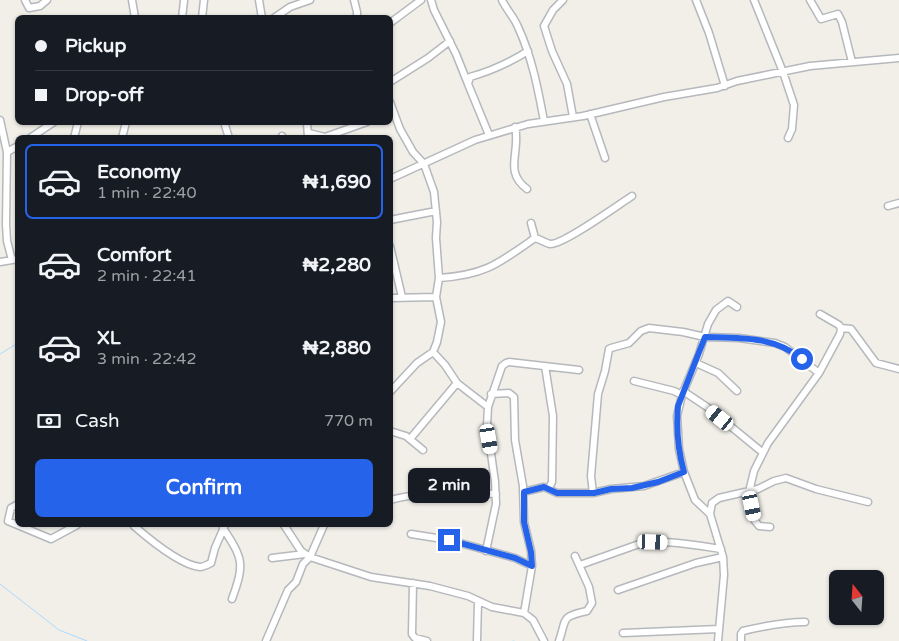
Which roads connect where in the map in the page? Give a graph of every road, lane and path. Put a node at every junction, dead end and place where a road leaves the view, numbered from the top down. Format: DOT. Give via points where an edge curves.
graph roads {
  1 [pos="24,0"];
  2 [pos="47,0"];
  3 [pos="132,0"];
  4 [pos="184,0"];
  5 [pos="204,0"];
  6 [pos="259,0"];
  7 [pos="310,0"];
  8 [pos="354,0"];
  9 [pos="421,0"];
  10 [pos="431,0"];
  11 [pos="502,0"];
  12 [pos="563,0"];
  13 [pos="696,0"];
  14 [pos="754,0"];
  15 [pos="810,0"];
  16 [pos="134,15"];
  17 [pos="182,15"];
  18 [pos="202,15"];
  19 [pos="262,15"];
  20 [pos="278,15"];
  21 [pos="357,15"];
  22 [pos="393,21"];
  23 [pos="450,41"];
  24 [pos="528,51"];
  25 [pos="899,58"];
  26 [pos="852,62"];
  27 [pos="784,72"];
  28 [pos="393,80"];
  29 [pos="468,84"];
  30 [pos="725,86"];
  31 [pos="590,114"];
  32 [pos="573,117"];
  33 [pos="393,119"];
  34 [pos="0,120"];
  35 [pos="544,121"];
  36 [pos="50,125"];
  37 [pos="358,125"];
  38 [pos="515,128"];
  39 [pos="34,135"];
  40 [pos="330,135"];
  41 [pos="488,135"];
  42 [pos="788,138"];
  43 [pos="15,148"];
  44 [pos="7,152"];
  45 [pos="605,158"];
  46 [pos="424,164"];
  47 [pos="393,178"];
  48 [pos="526,189"];
  49 [pos="632,196"];
  50 [pos="899,203"];
  51 [pos="888,206"];
  52 [pos="436,211"];
  53 [pos="393,219"];
  54 [pos="531,223"];
  55 [pos="535,238"];
  56 [pos="15,259"];
  57 [pos="393,259"];
  58 [pos="0,262"];
  59 [pos="439,278"];
  60 [pos="402,297"];
  61 [pos="436,297"];
  62 [pos="393,298"];
  63 [pos="737,307"];
  64 [pos="820,314"];
  65 [pos="841,328"];
  66 [pos="705,337"];
  67 [pos="433,352"];
  68 [pos="696,363"];
  69 [pos="545,366"];
  70 [pos="899,368"];
  71 [pos="579,370"];
  72 [pos="819,373"];
  73 [pos="634,382"];
  74 [pos="458,383"];
  75 [pos="393,389"];
  76 [pos="737,391"];
  77 [pos="683,393"];
  78 [pos="492,394"];
  79 [pos="488,407"];
  80 [pos="393,432"];
  81 [pos="410,439"];
  82 [pos="423,450"];
  83 [pos="762,452"];
  84 [pos="684,472"];
  85 [pos="549,488"];
  86 [pos="524,492"];
  87 [pos="748,492"];
  88 [pos="594,493"];
  89 [pos="496,494"];
  90 [pos="393,500"];
  91 [pos="868,502"];
  92 [pos="15,506"];
  93 [pos="710,514"];
  94 [pos="15,524"];
  95 [pos="770,526"];
  96 [pos="22,527"];
  97 [pos="73,527"];
  98 [pos="135,527"];
  99 [pos="224,527"];
  100 [pos="225,527"];
  101 [pos="286,527"];
  102 [pos="323,527"];
  103 [pos="411,534"];
  104 [pos="720,549"];
  105 [pos="486,551"];
  106 [pos="308,556"];
  107 [pos="575,556"];
  108 [pos="723,557"];
  109 [pos="272,558"];
  110 [pos="580,565"];
  111 [pos="532,566"];
  112 [pos="412,583"];
  113 [pos="618,590"];
  114 [pos="232,598"];
  115 [pos="478,601"];
  116 [pos="524,613"];
  117 [pos="805,622"];
  118 [pos="719,629"];
  119 [pos="623,634"];
  120 [pos="266,641"];
  121 [pos="427,641"];
  122 [pos="477,641"];
  123 [pos="544,641"];
  124 [pos="559,641"];
  125 [pos="718,641"];
  126 [pos="741,641"];
  1 -- 2 [label="street" via="29,8 40,6"];
  3 -- 16 [label="street"];
  4 -- 17 [label="street"];
  5 -- 18 [label="street"];
  6 -- 19 [label="street"];
  7 -- 20 [label="street"];
  8 -- 21 [label="street"];
  9 -- 22 [label="street"];
  10 -- 23 [label="street"];
  11 -- 24 [label="street"];
  12 -- 32 [label="street" via="544,26 566,84"];
  13 -- 30 [label="street"];
  14 -- 27 [label="street"];
  15 -- 26 [label="street" via="821,19 838,14"];
  23 -- 28 [label="street"];
  23 -- 29 [label="street"];
  24 -- 29 [label="street" via="509,63 470,77"];
  24 -- 35 [label="street"];
  25 -- 26 [label="street"];
  26 -- 27 [label="street"];
  27 -- 30 [label="street"];
  27 -- 42 [label="street" via="794,105 792,130"];
  29 -- 41 [label="street"];
  30 -- 31 [label="street"];
  31 -- 32 [label="street"];
  31 -- 45 [label="street"];
  32 -- 35 [label="street"];
  33 -- 46 [label="street"];
  34 -- 44 [label="street"];
  35 -- 38 [label="street"];
  36 -- 39 [label="street"];
  37 -- 40 [label="street"];
  38 -- 41 [label="street"];
  38 -- 48 [label="street" via="515,176"];
  41 -- 46 [label="street"];
  43 -- 44 [label="street"];
  44 -- 56 [label="street" via="7,241"];
  46 -- 47 [label="street"];
  46 -- 52 [label="street" via="434,192"];
  49 -- 55 [label="street" via="560,241 550,244"];
  50 -- 51 [label="street"];
  52 -- 53 [label="street"];
  52 -- 59 [label="street"];
  54 -- 55 [label="street"];
  55 -- 59 [label="street" via="481,272"];
  56 -- 58 [label="street"];
  57 -- 60 [label="street"];
  59 -- 61 [label="street"];
  60 -- 61 [label="street"];
  60 -- 62 [label="street"];
  61 -- 67 [label="street" via="440,330"];
  63 -- 66 [label="street" via="728,301 716,310"];
  64 -- 65 [label="street"];
  65 -- 70 [label="street" via="851,329 876,363"];
  65 -- 72 [label="street"];
  66 -- 68 [label="street"];
  66 -- 72 [label="street" via="774,343 791,351"];
  66 -- 88 [label="street" via="649,328 629,343 609,350 598,394 591,470"];
  67 -- 74 [label="street"];
  67 -- 75 [label="street"];
  68 -- 76 [label="street" via="718,373"];
  68 -- 77 [label="street"];
  69 -- 71 [label="street"];
  69 -- 78 [label="street" via="506,362"];
  69 -- 85 [label="street" via="553,416 552,482"];
  72 -- 83 [label="street"];
  73 -- 77 [label="street"];
  74 -- 79 [label="street"];
  74 -- 81 [label="street"];
  77 -- 83 [label="street" via="707,407"];
  77 -- 84 [label="street" via="678,406 678,430"];
  78 -- 79 [label="street"];
  78 -- 86 [label="street" via="509,393 514,397 515,440"];
  79 -- 89 [label="street" via="487,425"];
  80 -- 81 [label="street"];
  81 -- 82 [label="street"];
  83 -- 87 [label="street"];
  84 -- 88 [label="street" via="644,486"];
  84 -- 93 [label="street" via="695,500"];
  85 -- 86 [label="street"];
  85 -- 88 [label="street" via="557,493"];
  86 -- 111 [label="street" via="524,522"];
  87 -- 91 [label="street" via="786,478"];
  87 -- 93 [label="street" via="714,500"];
  87 -- 95 [label="street" via="756,524"];
  89 -- 90 [label="street" via="426,494"];
  89 -- 105 [label="street"];
  92 -- 94 [label="street" via="10,508 8,521"];
  93 -- 104 [label="street"];
  96 -- 97 [label="street" via="51,539"];
  98 -- 99 [label="street" via="160,547 189,564 202,567 211,564"];
  100 -- 114 [label="street" via="242,565"];
  101 -- 106 [label="street"];
  102 -- 106 [label="street"];
  103 -- 105 [label="street" via="449,540"];
  104 -- 108 [label="street"];
  104 -- 110 [label="street" via="678,542 642,543"];
  105 -- 111 [label="street"];
  106 -- 109 [label="street"];
  106 -- 112 [label="street" via="371,578"];
  106 -- 120 [label="street" via="296,582 288,590"];
  107 -- 110 [label="street"];
  108 -- 113 [label="street"];
  108 -- 118 [label="street"];
  110 -- 124 [label="street" via="592,603 586,610 566,618"];
  111 -- 116 [label="street"];
  112 -- 115 [label="street"];
  112 -- 121 [label="street" via="412,634"];
  115 -- 116 [label="street"];
  115 -- 122 [label="street"];
  116 -- 123 [label="street" via="534,620"];
  117 -- 126 [label="street" via="743,631"];
  118 -- 119 [label="street"];
  118 -- 125 [label="street"];
}
